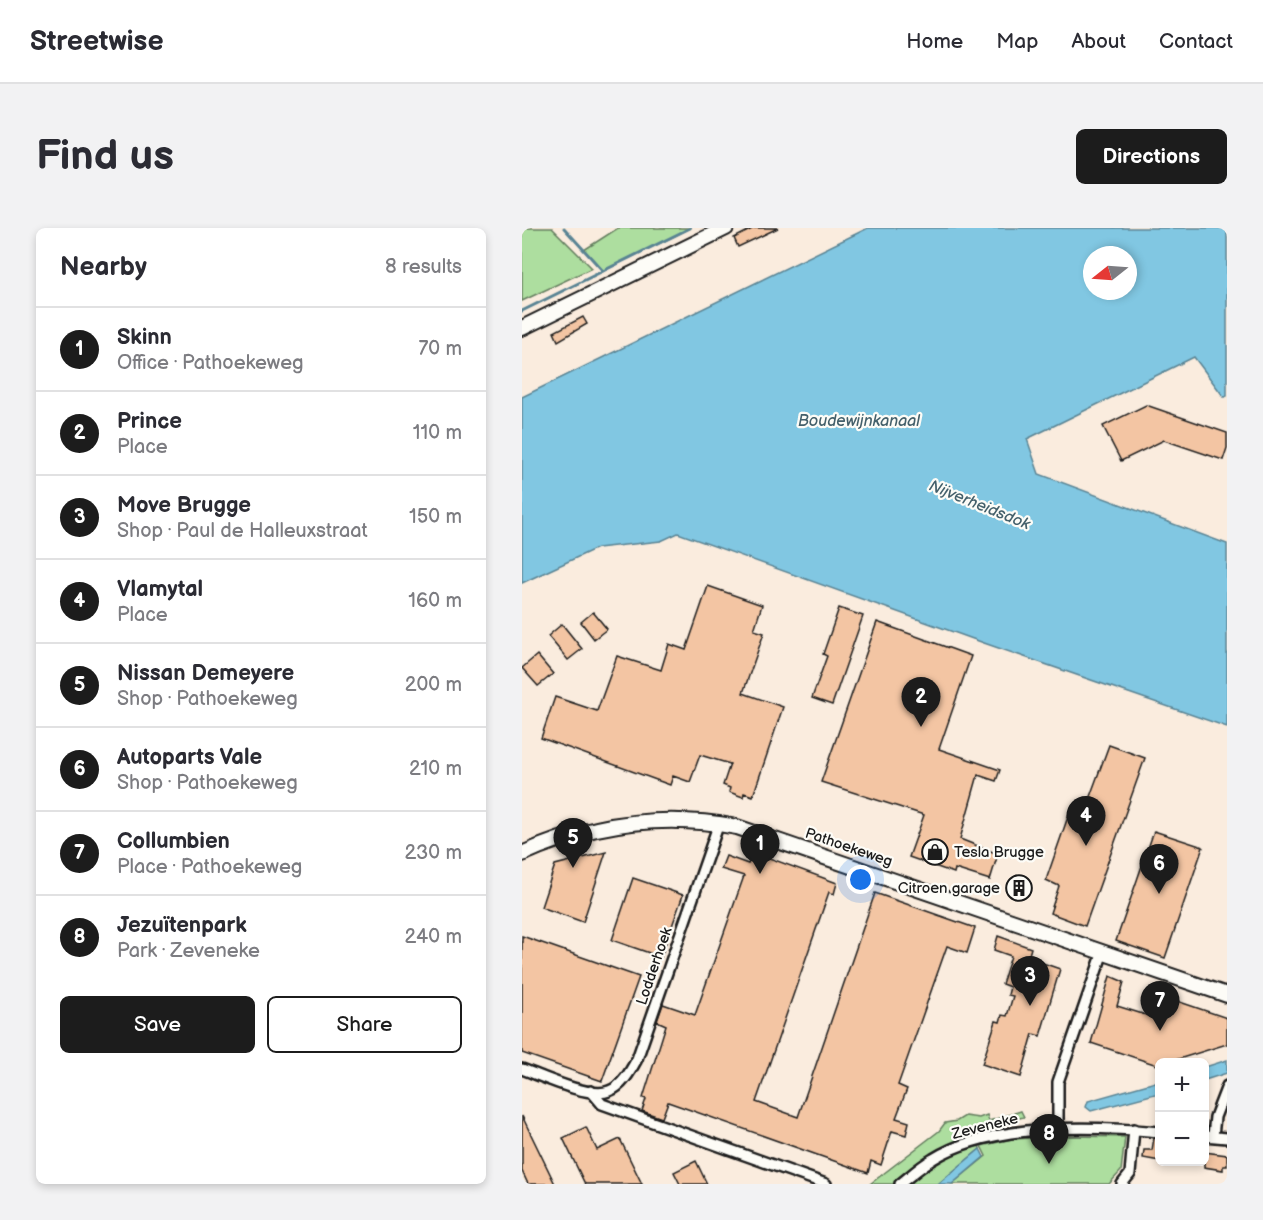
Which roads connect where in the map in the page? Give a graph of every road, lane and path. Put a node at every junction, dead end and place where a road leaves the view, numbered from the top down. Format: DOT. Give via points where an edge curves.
graph roads {
  1 [pos="726,228"];
  2 [pos="522,328"];
  3 [pos="719,823"];
  4 [pos="522,854"];
  5 [pos="1104,952"];
  6 [pos="1227,994"];
  7 [pos="522,1069"];
  8 [pos="1227,1086"];
  9 [pos="591,1091"];
  10 [pos="1058,1129"];
  11 [pos="1134,1129"];
  12 [pos="1155,1131"];
  13 [pos="1209,1136"];
  14 [pos="1227,1138"];
  15 [pos="826,1184"];
  16 [pos="900,1184"];
  17 [pos="1122,1184"];
  1 -- 2 [label="main road"];
  3 -- 4 [label="main road, Pathoekeweg" via="665,819 616,824"];
  3 -- 5 [label="main road, Pathoekeweg" via="757,832"];
  3 -- 9 [label="street, Lodderhoek" via="637,1059 614,1089"];
  5 -- 6 [label="main road, Pathoekeweg"];
  5 -- 10 [label="street" via="1058,1082"];
  7 -- 9 [label="street"];
  8 -- 13 [label="street"];
  9 -- 15 [label="street" via="602,1104"];
  10 -- 11 [label="street, Zeveneke"];
  10 -- 16 [label="street, Zeveneke" via="1011,1132 948,1151"];
  11 -- 12 [label="street, Zeveneke"];
  11 -- 17 [label="street" via="1130,1174"];
  13 -- 14 [label="street"];
}
